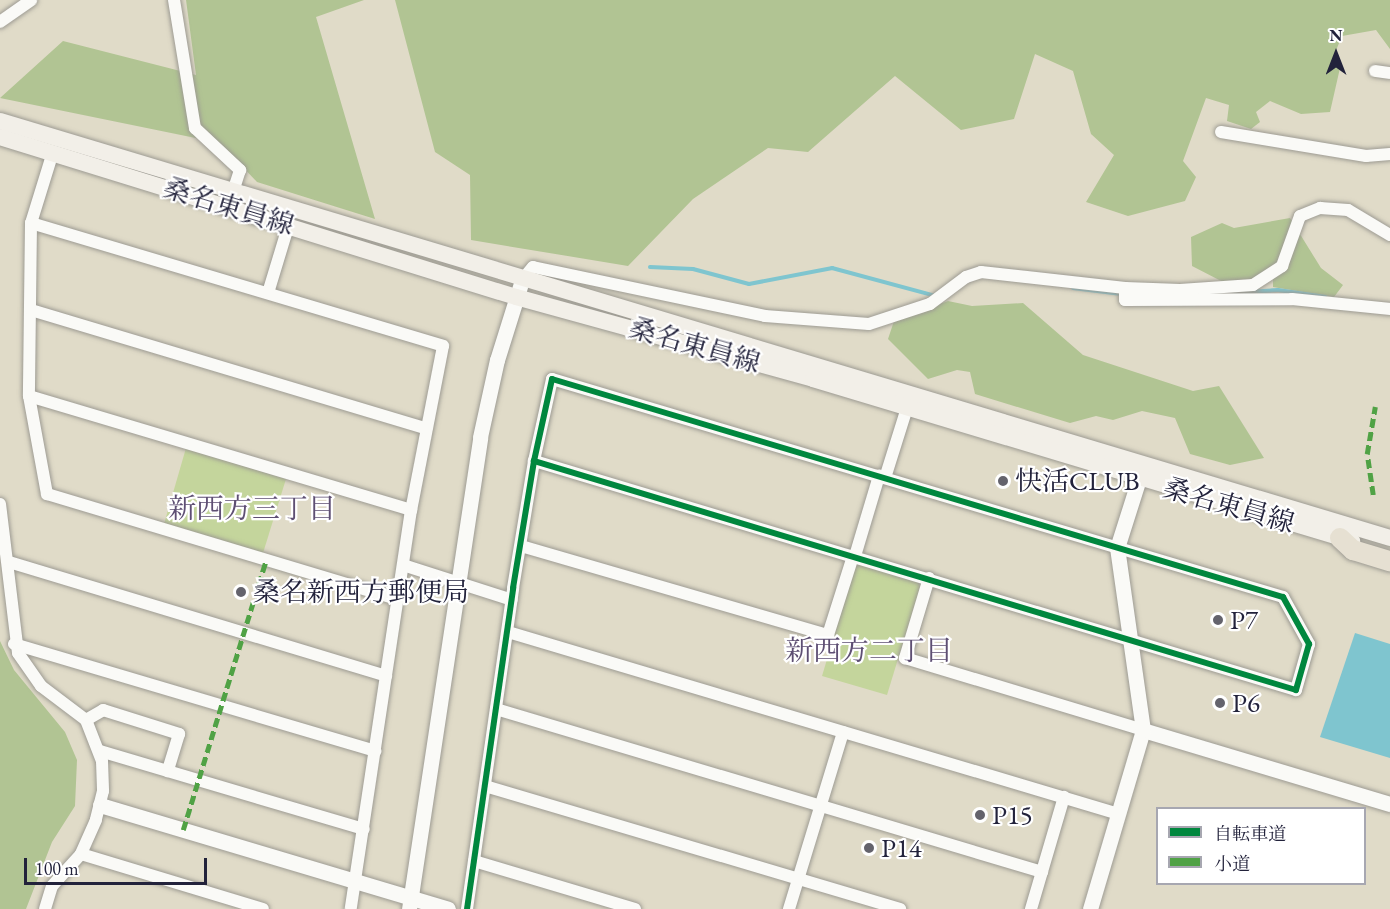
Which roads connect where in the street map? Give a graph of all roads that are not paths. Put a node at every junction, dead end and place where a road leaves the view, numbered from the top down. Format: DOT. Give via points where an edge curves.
graph roads {
  1 [pos="31,0"];
  2 [pos="174,0"];
  3 [pos="0,22"];
  4 [pos="1375,71"];
  5 [pos="1390,73"];
  6 [pos="0,121"];
  7 [pos="1221,132"];
  8 [pos="0,137"];
  9 [pos="53,152"];
  10 [pos="1390,154"];
  11 [pos="233,192"];
  12 [pos="31,223"];
  13 [pos="289,224"];
  14 [pos="1390,235"];
  15 [pos="414,246"];
  16 [pos="522,280"];
  17 [pos="268,293"];
  18 [pos="1125,294"];
  19 [pos="516,297"];
  20 [pos="1390,309"];
  21 [pos="31,310"];
  22 [pos="663,335"];
  23 [pos="29,396"];
  24 [pos="907,408"];
  25 [pos="424,428"];
  26 [pos="534,461"];
  27 [pos="1141,470"];
  28 [pos="882,477"];
  29 [pos="0,504"];
  30 [pos="411,510"];
  31 [pos="1390,538"];
  32 [pos="1352,540"];
  33 [pos="521,546"];
  34 [pos="1118,548"];
  35 [pos="1390,553"];
  36 [pos="854,556"];
  37 [pos="1390,561"];
  38 [pos="9,562"];
  39 [pos="403,565"];
  40 [pos="930,578"];
  41 [pos="457,581"];
  42 [pos="398,599"];
  43 [pos="512,600"];
  44 [pos="508,632"];
  45 [pos="1130,639"];
  46 [pos="14,644"];
  47 [pos="386,676"];
  48 [pos="496,709"];
  49 [pos="86,720"];
  50 [pos="1143,730"];
  51 [pos="843,732"];
  52 [pos="100,750"];
  53 [pos="375,751"];
  54 [pos="168,771"];
  55 [pos="485,786"];
  56 [pos="1064,798"];
  57 [pos="1390,804"];
  58 [pos="100,805"];
  59 [pos="820,805"];
  60 [pos="1119,814"];
  61 [pos="364,829"];
  62 [pos="81,854"];
  63 [pos="474,861"];
  64 [pos="1041,872"];
  65 [pos="798,878"];
  66 [pos="356,881"];
  67 [pos="410,903"];
  68 [pos="45,909"];
  69 [pos="263,909"];
  70 [pos="351,909"];
  71 [pos="448,909"];
  72 [pos="466,909"];
  73 [pos="635,909"];
  74 [pos="789,909"];
  75 [pos="900,909"];
  76 [pos="1030,909"];
  77 [pos="1090,909"];
  1 -- 3 [label="street"];
  2 -- 11 [label="street" via="195,128 240,170"];
  4 -- 5 [label="street"];
  6 -- 11 [label="main road, 桑名東員線"];
  7 -- 10 [label="street" via="1366,156"];
  8 -- 9 [label="main road, 桑名東員線"];
  9 -- 12 [label="street"];
  9 -- 13 [label="main road, 桑名東員線"];
  11 -- 15 [label="main road, 桑名東員線"];
  12 -- 17 [label="street"];
  12 -- 21 [label="street"];
  13 -- 17 [label="street"];
  13 -- 19 [label="main road, 桑名東員線"];
  14 -- 18 [label="street" via="1348,210 1320,208 1300,216 1282,266 1253,285"];
  15 -- 16 [label="main road, 桑名東員線"];
  15 -- 19 [label="main road" via="428,257 510,281 518,289"];
  16 -- 18 [label="street" via="533,267 765,316 869,324 930,304 966,277 981,272"];
  16 -- 19 [label="street"];
  16 -- 22 [label="main road" via="531,293 633,322"];
  16 -- 27 [label="main road, 桑名東員線" via="1057,436 1075,447"];
  17 -- 25 [label="street" via="443,345"];
  18 -- 20 [label="street" via="1292,299"];
  19 -- 22 [label="main road, 桑名東員線"];
  19 -- 41 [label="street" via="484,414"];
  21 -- 23 [label="street"];
  21 -- 25 [label="street"];
  22 -- 24 [label="main road, 桑名東員線"];
  23 -- 30 [label="street"];
  23 -- 42 [label="street" via="47,494"];
  24 -- 27 [label="main road, 桑名東員線"];
  24 -- 28 [label="street"];
  25 -- 30 [label="street"];
  26 -- 28 [label="street" via="552,379"];
  26 -- 33 [label="street"];
  26 -- 36 [label="street"];
  27 -- 32 [label="main road, 桑名東員線"];
  27 -- 34 [label="street"];
  28 -- 34 [label="street"];
  28 -- 36 [label="street"];
  29 -- 38 [label="street"];
  30 -- 39 [label="street"];
  31 -- 32 [label="main road, 桑名東員線"];
  32 -- 35 [label="main road, 桑名東員線"];
  32 -- 37 [label="highway"];
  33 -- 36 [label="street" via="828,636"];
  33 -- 43 [label="street"];
  34 -- 45 [label="street"];
  34 -- 45 [label="street" via="1282,597 1309,644 1296,690"];
  36 -- 40 [label="street"];
  38 -- 46 [label="street"];
  38 -- 47 [label="street"];
  39 -- 41 [label="street"];
  39 -- 42 [label="street"];
  40 -- 45 [label="street"];
  40 -- 50 [label="street" via="905,658"];
  41 -- 43 [label="street"];
  41 -- 67 [label="street"];
  42 -- 47 [label="street"];
  43 -- 44 [label="street"];
  44 -- 48 [label="street"];
  44 -- 51 [label="street"];
  45 -- 50 [label="street"];
  46 -- 49 [label="street" via="33,678"];
  46 -- 53 [label="street"];
  47 -- 53 [label="street"];
  48 -- 55 [label="street"];
  48 -- 59 [label="street"];
  49 -- 52 [label="street"];
  49 -- 54 [label="street" via="103,710 178,734"];
  50 -- 57 [label="street"];
  50 -- 60 [label="street"];
  51 -- 56 [label="street"];
  51 -- 59 [label="street"];
  52 -- 54 [label="street"];
  52 -- 58 [label="street"];
  53 -- 61 [label="street"];
  54 -- 61 [label="street"];
  55 -- 63 [label="street"];
  55 -- 65 [label="street"];
  56 -- 60 [label="street"];
  56 -- 64 [label="street"];
  58 -- 62 [label="street"];
  58 -- 66 [label="street"];
  59 -- 64 [label="street"];
  59 -- 65 [label="street"];
  60 -- 77 [label="street"];
  61 -- 66 [label="street"];
  62 -- 68 [label="street" via="60,873"];
  62 -- 69 [label="street"];
  63 -- 72 [label="street"];
  63 -- 73 [label="street"];
  64 -- 76 [label="street"];
  65 -- 74 [label="street"];
  65 -- 75 [label="street"];
  66 -- 67 [label="street"];
  66 -- 70 [label="street"];
  67 -- 71 [label="street"];
}
